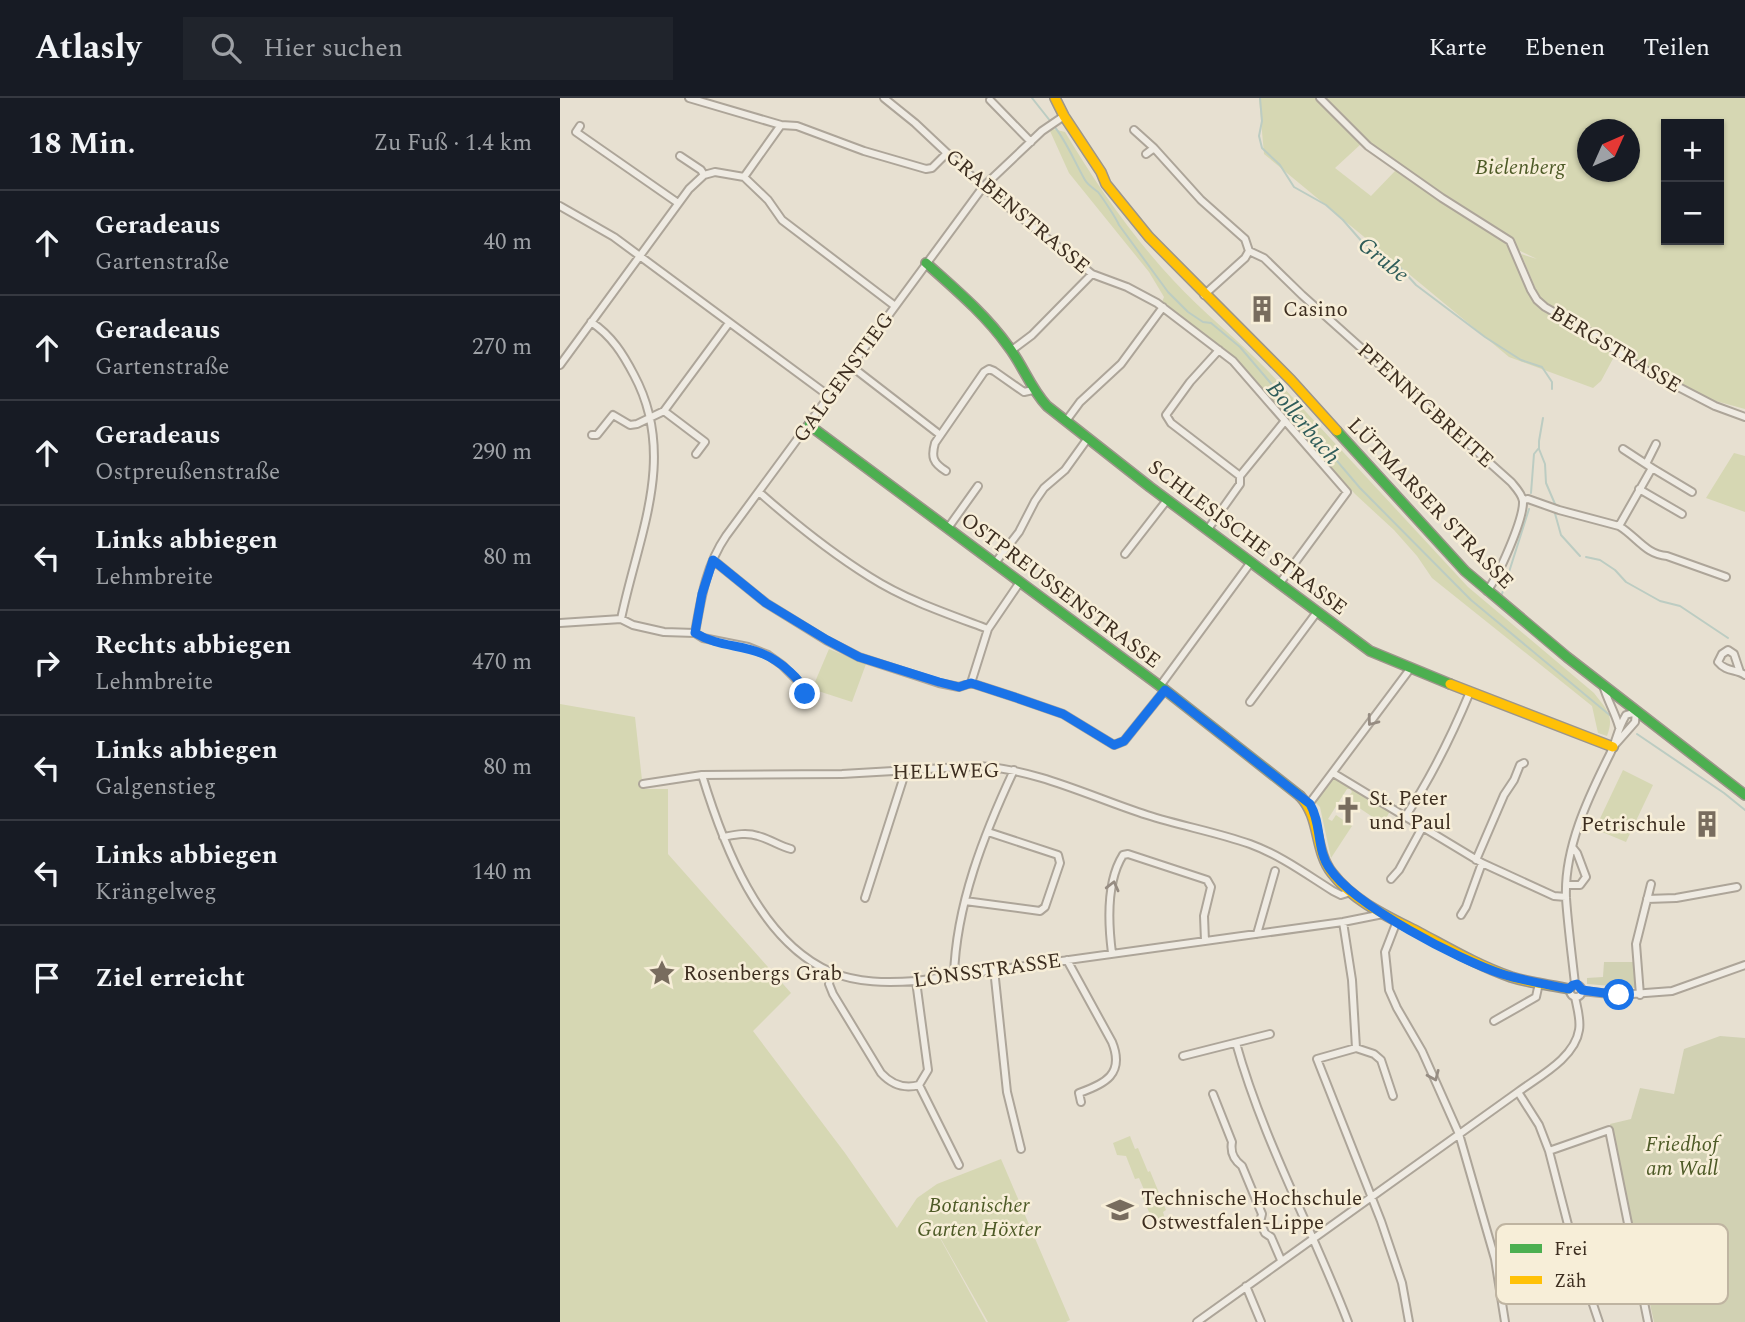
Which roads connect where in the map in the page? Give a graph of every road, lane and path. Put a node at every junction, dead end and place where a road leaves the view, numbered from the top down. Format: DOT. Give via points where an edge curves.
graph roads {
  1 [pos="689,98"];
  2 [pos="884,98"];
  3 [pos="1049,98"];
  4 [pos="1055,98"];
  5 [pos="1320,98"];
  6 [pos="893,100"];
  7 [pos="990,100"];
  8 [pos="1061,118"];
  9 [pos="781,125"];
  10 [pos="580,126"];
  11 [pos="1133,130"];
  12 [pos="1031,142"];
  13 [pos="1154,148"];
  14 [pos="947,153"];
  15 [pos="1146,154"];
  16 [pos="680,156"];
  17 [pos="704,175"];
  18 [pos="744,177"];
  19 [pos="983,187"];
  20 [pos="678,203"];
  21 [pos="560,206"];
  22 [pos="1249,251"];
  23 [pos="640,256"];
  24 [pos="926,263"];
  25 [pos="1092,274"];
  26 [pos="1204,295"];
  27 [pos="895,306"];
  28 [pos="1163,307"];
  29 [pos="591,322"];
  30 [pos="729,323"];
  31 [pos="1012,350"];
  32 [pos="1219,350"];
  33 [pos="560,365"];
  34 [pos="851,366"];
  35 [pos="1033,390"];
  36 [pos="829,396"];
  37 [pos="664,411"];
  38 [pos="651,416"];
  39 [pos="1745,417"];
  40 [pos="1066,421"];
  41 [pos="1284,422"];
  42 [pos="809,425"];
  43 [pos="939,434"];
  44 [pos="592,435"];
  45 [pos="1088,439"];
  46 [pos="1656,444"];
  47 [pos="1623,449"];
  48 [pos="696,454"];
  49 [pos="1649,466"];
  50 [pos="946,471"];
  51 [pos="1240,476"];
  52 [pos="978,486"];
  53 [pos="1639,489"];
  54 [pos="759,492"];
  55 [pos="1692,492"];
  56 [pos="1167,500"];
  57 [pos="1523,500"];
  58 [pos="1682,514"];
  59 [pos="1619,526"];
  60 [pos="948,528"];
  61 [pos="1208,529"];
  62 [pos="1125,554"];
  63 [pos="713,560"];
  64 [pos="1251,562"];
  65 [pos="995,564"];
  66 [pos="1726,577"];
  67 [pos="1020,582"];
  68 [pos="1280,583"];
  69 [pos="1486,591"];
  70 [pos="1317,612"];
  71 [pos="621,619"];
  72 [pos="560,624"];
  73 [pos="988,629"];
  74 [pos="695,633"];
  75 [pos="1410,669"];
  76 [pos="971,683"];
  77 [pos="1603,685"];
  78 [pos="1162,688"];
  79 [pos="1470,692"];
  80 [pos="805,694"];
  81 [pos="1250,702"];
  82 [pos="1636,712"];
  83 [pos="1619,727"];
  84 [pos="1613,747"];
  85 [pos="1524,763"];
  86 [pos="906,770"];
  87 [pos="1014,770"];
  88 [pos="1334,773"];
  89 [pos="702,775"];
  90 [pos="643,784"];
  91 [pos="1745,795"];
  92 [pos="1310,804"];
  93 [pos="1405,817"];
  94 [pos="1422,828"];
  95 [pos="988,832"];
  96 [pos="723,837"];
  97 [pos="1573,848"];
  98 [pos="791,849"];
  99 [pos="1479,862"];
  100 [pos="1275,871"];
  101 [pos="1391,879"];
  102 [pos="1651,884"];
  103 [pos="1568,885"];
  104 [pos="1737,887"];
  105 [pos="1351,892"];
  106 [pos="1566,897"];
  107 [pos="864,898"];
  108 [pos="1647,899"];
  109 [pos="965,901"];
  110 [pos="1384,914"];
  111 [pos="1461,915"];
  112 [pos="1397,921"];
  113 [pos="1343,922"];
  114 [pos="1257,934"];
  115 [pos="1205,941"];
  116 [pos="1112,953"];
  117 [pos="1067,960"];
  118 [pos="1745,965"];
  119 [pos="994,970"];
  120 [pos="831,972"];
  121 [pos="954,976"];
  122 [pos="916,981"];
  123 [pos="1539,983"];
  124 [pos="1573,990"];
  125 [pos="1640,995"];
  126 [pos="1494,1021"];
  127 [pos="1270,1034"];
  128 [pos="1236,1043"];
  129 [pos="1356,1048"];
  130 [pos="1183,1056"];
  131 [pos="919,1085"];
  132 [pos="1518,1092"];
  133 [pos="1213,1094"];
  134 [pos="1393,1096"];
  135 [pos="1082,1102"];
  136 [pos="1458,1134"];
  137 [pos="1021,1149"];
  138 [pos="1549,1151"];
  139 [pos="959,1165"];
  140 [pos="1371,1197"];
  141 [pos="1568,1224"];
  142 [pos="1628,1224"];
  143 [pos="1314,1237"];
  144 [pos="1496,1259"];
  145 [pos="1281,1260"];
  146 [pos="1246,1286"];
  147 [pos="1593,1304"];
  148 [pos="1644,1304"];
  149 [pos="1196,1322"];
  150 [pos="1261,1322"];
  151 [pos="1348,1322"];
  152 [pos="1409,1322"];
  153 [pos="1599,1322"];
  154 [pos="1648,1322"];
  1 -- 9 [label="street"];
  2 -- 6 [label="street, GRABENSTRASSE"];
  3 -- 8 [label="street, LÜTMARSER STRASSE"];
  4 -- 8 [label="street, LÜTMARSER STRASSE"];
  5 -- 39 [label="street, BERGSTRASSE" via="1368,146 1510,241 1537,300 1545,307 1636,365"];
  6 -- 14 [label="street, GRABENSTRASSE"];
  7 -- 12 [label="street"];
  8 -- 12 [label="street, GALGENSTIEG"];
  8 -- 26 [label="street, LÜTMARSER STRASSE" via="1155,244"];
  9 -- 14 [label="street" via="797,126 926,169"];
  9 -- 18 [label="street"];
  10 -- 20 [label="street" via="576,132"];
  11 -- 13 [label="street, PFENNIGBREITE"];
  12 -- 19 [label="street, GALGENSTIEG"];
  13 -- 15 [label="street"];
  13 -- 22 [label="street, PFENNIGBREITE" via="1200,200 1245,239"];
  14 -- 19 [label="street, GRABENSTRASSE"];
  16 -- 17 [label="street"];
  17 -- 18 [label="street" via="715,172"];
  17 -- 20 [label="street"];
  18 -- 27 [label="street" via="782,220"];
  19 -- 24 [label="street, GALGENSTIEG"];
  19 -- 25 [label="street, GRABENSTRASSE"];
  20 -- 23 [label="street"];
  21 -- 23 [label="street"];
  22 -- 26 [label="street"];
  22 -- 57 [label="street, PFENNIGBREITE" via="1264,258 1511,482"];
  23 -- 29 [label="street"];
  23 -- 30 [label="street"];
  24 -- 27 [label="street, GALGENSTIEG"];
  24 -- 31 [label="street, SCHLESISCHE STRASSE" via="984,316"];
  25 -- 28 [label="street, GRABENSTRASSE"];
  25 -- 31 [label="street"];
  26 -- 69 [label="street, LÜTMARSER STRASSE" via="1291,380"];
  27 -- 34 [label="street, GALGENSTIEG"];
  28 -- 32 [label="street, GRABENSTRASSE"];
  28 -- 40 [label="street" via="1121,364"];
  29 -- 33 [label="street"];
  29 -- 38 [label="street" via="619,348"];
  30 -- 36 [label="street"];
  30 -- 37 [label="street"];
  31 -- 35 [label="street, SCHLESISCHE STRASSE"];
  32 -- 41 [label="street, GRABENSTRASSE"];
  32 -- 51 [label="street" via="1168,411 1168,419"];
  34 -- 36 [label="street, GALGENSTIEG"];
  34 -- 43 [label="street"];
  35 -- 40 [label="street, SCHLESISCHE STRASSE"];
  35 -- 43 [label="street" via="1024,392 989,369"];
  36 -- 42 [label="street, GALGENSTIEG"];
  37 -- 38 [label="street"];
  37 -- 48 [label="street" via="705,442"];
  38 -- 44 [label="street" via="630,425 613,415"];
  38 -- 71 [label="street" via="655,464 650,501"];
  40 -- 45 [label="street, SCHLESISCHE STRASSE"];
  41 -- 51 [label="street"];
  41 -- 68 [label="street, GRABENSTRASSE" via="1347,492"];
  42 -- 54 [label="street, GALGENSTIEG"];
  42 -- 60 [label="street, OSTPREUSSENSTRASSE"];
  43 -- 50 [label="street" via="934,461"];
  45 -- 56 [label="street, SCHLESISCHE STRASSE"];
  45 -- 65 [label="street" via="1065,470 1044,488"];
  46 -- 49 [label="street"];
  47 -- 49 [label="street"];
  49 -- 53 [label="street"];
  49 -- 55 [label="street"];
  51 -- 61 [label="street" via="1240,484"];
  52 -- 60 [label="street"];
  53 -- 58 [label="street"];
  53 -- 59 [label="street"];
  54 -- 63 [label="street, GALGENSTIEG"];
  54 -- 73 [label="street" via="818,542 872,579"];
  56 -- 61 [label="street, SCHLESISCHE STRASSE"];
  56 -- 62 [label="street"];
  57 -- 59 [label="street"];
  57 -- 69 [label="street" via="1502,565"];
  59 -- 66 [label="street" via="1659,556"];
  60 -- 65 [label="street, OSTPREUSSENSTRASSE"];
  61 -- 64 [label="street, SCHLESISCHE STRASSE"];
  63 -- 74 [label="street, GALGENSTIEG"];
  63 -- 76 [label="street" via="774,608 859,657 959,687"];
  64 -- 68 [label="street, SCHLESISCHE STRASSE"];
  64 -- 78 [label="street"];
  65 -- 67 [label="street, OSTPREUSSENSTRASSE"];
  67 -- 73 [label="street"];
  67 -- 78 [label="street, OSTPREUSSENSTRASSE"];
  68 -- 70 [label="street, SCHLESISCHE STRASSE"];
  69 -- 77 [label="street, LÜTMARSER STRASSE"];
  70 -- 75 [label="street, SCHLESISCHE STRASSE" via="1370,651"];
  70 -- 81 [label="street"];
  71 -- 72 [label="street"];
  71 -- 74 [label="street" via="664,632"];
  73 -- 76 [label="street"];
  74 -- 80 [label="street" via="768,655 792,674"];
  75 -- 79 [label="street, SCHLESISCHE STRASSE"];
  75 -- 88 [label="street, one-way"];
  76 -- 78 [label="street" via="1063,714 1118,746"];
  77 -- 82 [label="street, LÜTMARSER STRASSE"];
  77 -- 83 [label="street"];
  78 -- 92 [label="street, OSTPREUSSENSTRASSE"];
  79 -- 84 [label="street, SCHLESISCHE STRASSE"];
  79 -- 93 [label="street"];
  82 -- 83 [label="street" via="1626,715"];
  82 -- 84 [label="street" via="1635,722"];
  82 -- 91 [label="street, LÜTMARSER STRASSE"];
  83 -- 84 [label="street"];
  84 -- 97 [label="street" via="1592,790"];
  85 -- 99 [label="street" via="1503,794"];
  86 -- 87 [label="street, HELLWEG" via="979,766"];
  86 -- 89 [label="street, HELLWEG"];
  86 -- 107 [label="street"];
  87 -- 95 [label="street"];
  87 -- 105 [label="street, HELLWEG" via="1147,816 1251,844 1341,895"];
  88 -- 92 [label="street"];
  88 -- 93 [label="street"];
  89 -- 90 [label="street, HELLWEG"];
  89 -- 96 [label="street, LÖNSSTRASSE"];
  92 -- 105 [label="street" via="1325,860"];
  93 -- 94 [label="street"];
  94 -- 99 [label="street"];
  94 -- 101 [label="street"];
  95 -- 109 [label="street"];
  95 -- 109 [label="street" via="1058,855 1060,863 1040,911"];
  96 -- 98 [label="street" via="756,835"];
  96 -- 120 [label="street, LÖNSSTRASSE" via="744,883 771,922 796,949"];
  97 -- 103 [label="street"];
  97 -- 103 [label="street" via="1586,877 1580,885"];
  99 -- 106 [label="street" via="1554,896"];
  99 -- 111 [label="street"];
  100 -- 114 [label="street"];
  102 -- 108 [label="street"];
  103 -- 106 [label="street"];
  104 -- 108 [label="street"];
  105 -- 110 [label="street"];
  106 -- 124 [label="street"];
  108 -- 125 [label="street" via="1636,944"];
  109 -- 121 [label="street"];
  110 -- 112 [label="street"];
  110 -- 113 [label="street, LÖNSSTRASSE"];
  112 -- 123 [label="street" via="1481,966"];
  112 -- 136 [label="street, one-way" via="1385,952 1389,990"];
  113 -- 114 [label="street, LÖNSSTRASSE"];
  113 -- 129 [label="street"];
  114 -- 115 [label="street, LÖNSSTRASSE"];
  115 -- 116 [label="street, LÖNSSTRASSE"];
  116 -- 115 [label="street, one-way" via="1108,927 1111,895 1120,860 1128,854 1207,880 1211,887 1204,916"];
  116 -- 117 [label="street, LÖNSSTRASSE"];
  117 -- 119 [label="street, LÖNSSTRASSE"];
  117 -- 135 [label="street" via="1116,1054 1108,1079 1079,1093"];
  118 -- 125 [label="street" via="1672,991"];
  119 -- 121 [label="street, LÖNSSTRASSE"];
  119 -- 137 [label="street" via="1007,1092"];
  120 -- 122 [label="street, LÖNSSTRASSE" via="876,982"];
  120 -- 131 [label="street" via="833,994 881,1073 902,1086"];
  121 -- 122 [label="street, LÖNSSTRASSE"];
  122 -- 131 [label="street" via="929,1063"];
  123 -- 124 [label="street"];
  123 -- 126 [label="street" via="1536,997"];
  124 -- 125 [label="street" via="1580,995 1582,990"];
  124 -- 132 [label="street" via="1579,1029 1571,1048"];
  127 -- 128 [label="street"];
  128 -- 130 [label="street"];
  128 -- 143 [label="street" via="1256,1109"];
  129 -- 134 [label="street" via="1381,1060"];
  129 -- 140 [label="street" via="1317,1059"];
  131 -- 139 [label="street"];
  132 -- 136 [label="street"];
  132 -- 138 [label="street"];
  133 -- 145 [label="street" via="1231,1150 1262,1214 1260,1222"];
  136 -- 140 [label="street"];
  136 -- 144 [label="street"];
  138 -- 141 [label="street"];
  138 -- 142 [label="street" via="1609,1130"];
  140 -- 143 [label="street"];
  140 -- 152 [label="street" via="1402,1283"];
  143 -- 145 [label="street"];
  143 -- 151 [label="street"];
  145 -- 146 [label="street"];
  146 -- 149 [label="street"];
  146 -- 150 [label="street"];
  147 -- 153 [label="street"];
  148 -- 154 [label="street"];
}
